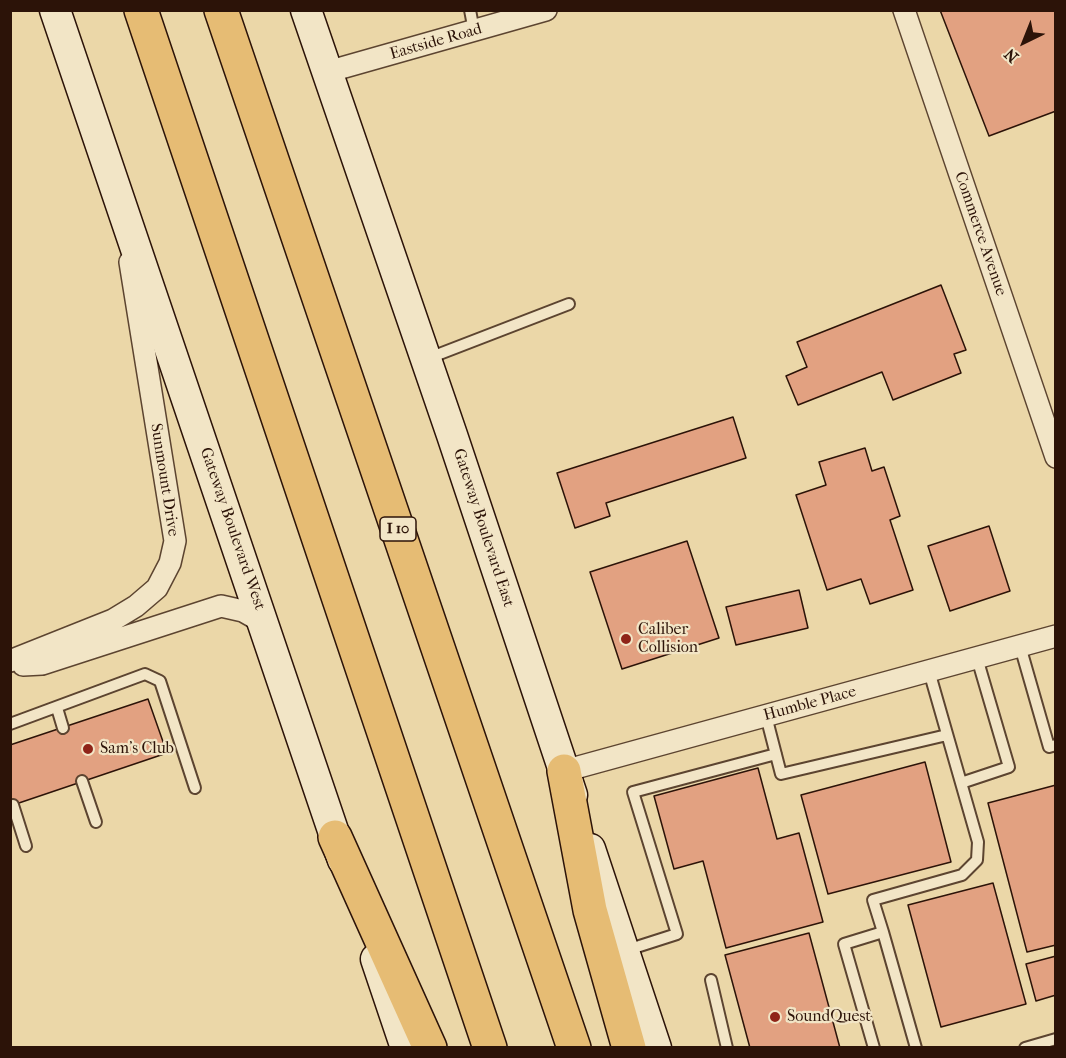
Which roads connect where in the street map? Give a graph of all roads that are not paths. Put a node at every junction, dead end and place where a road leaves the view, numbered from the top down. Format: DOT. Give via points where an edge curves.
graph roads {
  1 [pos="56,10"];
  2 [pos="141,10"];
  3 [pos="221,10"];
  4 [pos="306,10"];
  5 [pos="546,10"];
  6 [pos="904,10"];
  7 [pos="472,21"];
  8 [pos="327,72"];
  9 [pos="122,206"];
  10 [pos="569,304"];
  11 [pos="426,359"];
  12 [pos="1056,458"];
  13 [pos="264,623"];
  14 [pos="1056,636"];
  15 [pos="1020,646"];
  16 [pos="977,658"];
  17 [pos="10,661"];
  18 [pos="10,667"];
  19 [pos="929,671"];
  20 [pos="57,708"];
  21 [pos="766,716"];
  22 [pos="10,724"];
  23 [pos="63,728"];
  24 [pos="947,735"];
  25 [pos="1056,746"];
  26 [pos="776,754"];
  27 [pos="564,771"];
  28 [pos="82,782"];
  29 [pos="961,783"];
  30 [pos="195,788"];
  31 [pos="12,805"];
  32 [pos="96,822"];
  33 [pos="336,837"];
  34 [pos="26,846"];
  35 [pos="883,932"];
  36 [pos="624,951"];
  37 [pos="711,980"];
  38 [pos="1056,1039"];
  39 [pos="406,1047"];
  40 [pos="430,1047"];
  41 [pos="490,1047"];
  42 [pos="574,1047"];
  43 [pos="629,1047"];
  44 [pos="656,1047"];
  45 [pos="727,1047"];
  46 [pos="874,1047"];
  47 [pos="916,1047"];
  48 [pos="1024,1047"];
  1 -- 9 [label="main road, Gateway Boulevard West"];
  2 -- 41 [label="highway"];
  3 -- 42 [label="highway, I 10"];
  4 -- 8 [label="main road, Gateway Boulevard East"];
  5 -- 7 [label="street, Eastside Road"];
  6 -- 12 [label="street, Commerce Avenue"];
  7 -- 8 [label="street, Eastside Road"];
  8 -- 11 [label="main road, Gateway Boulevard East"];
  9 -- 13 [label="main road, Gateway Boulevard West"];
  9 -- 17 [label="street, Sunmount Drive" via="175,541 170,563 157,588 136,606 112,620"];
  10 -- 11 [label="lane"];
  11 -- 27 [label="main road, Gateway Boulevard East"];
  13 -- 18 [label="street" via="243,610 221,606 42,663"];
  13 -- 33 [label="main road, Gateway Boulevard West"];
  14 -- 15 [label="street, Humble Place"];
  15 -- 16 [label="street, Humble Place"];
  15 -- 25 [label="lane" via="1049,747"];
  16 -- 19 [label="street, Humble Place"];
  16 -- 29 [label="lane" via="1009,767"];
  19 -- 21 [label="street, Humble Place"];
  19 -- 24 [label="lane"];
  20 -- 22 [label="lane"];
  20 -- 23 [label="lane"];
  20 -- 30 [label="lane" via="145,674 160,681"];
  21 -- 26 [label="lane"];
  21 -- 27 [label="street, Humble Place"];
  24 -- 26 [label="lane" via="781,774"];
  24 -- 29 [label="lane"];
  26 -- 36 [label="lane" via="633,792 677,934"];
  27 -- 36 [label="main road, Gateway Boulevard East"];
  27 -- 43 [label="highway" via="590,910"];
  28 -- 32 [label="lane"];
  29 -- 35 [label="lane" via="978,842 977,860 962,875 873,900"];
  31 -- 34 [label="lane"];
  33 -- 39 [label="main road, Gateway Boulevard West"];
  33 -- 40 [label="highway"];
  35 -- 46 [label="lane" via="844,944"];
  35 -- 47 [label="lane"];
  36 -- 44 [label="main road, Gateway Boulevard East"];
  37 -- 45 [label="lane"];
  38 -- 48 [label="lane"];
}
